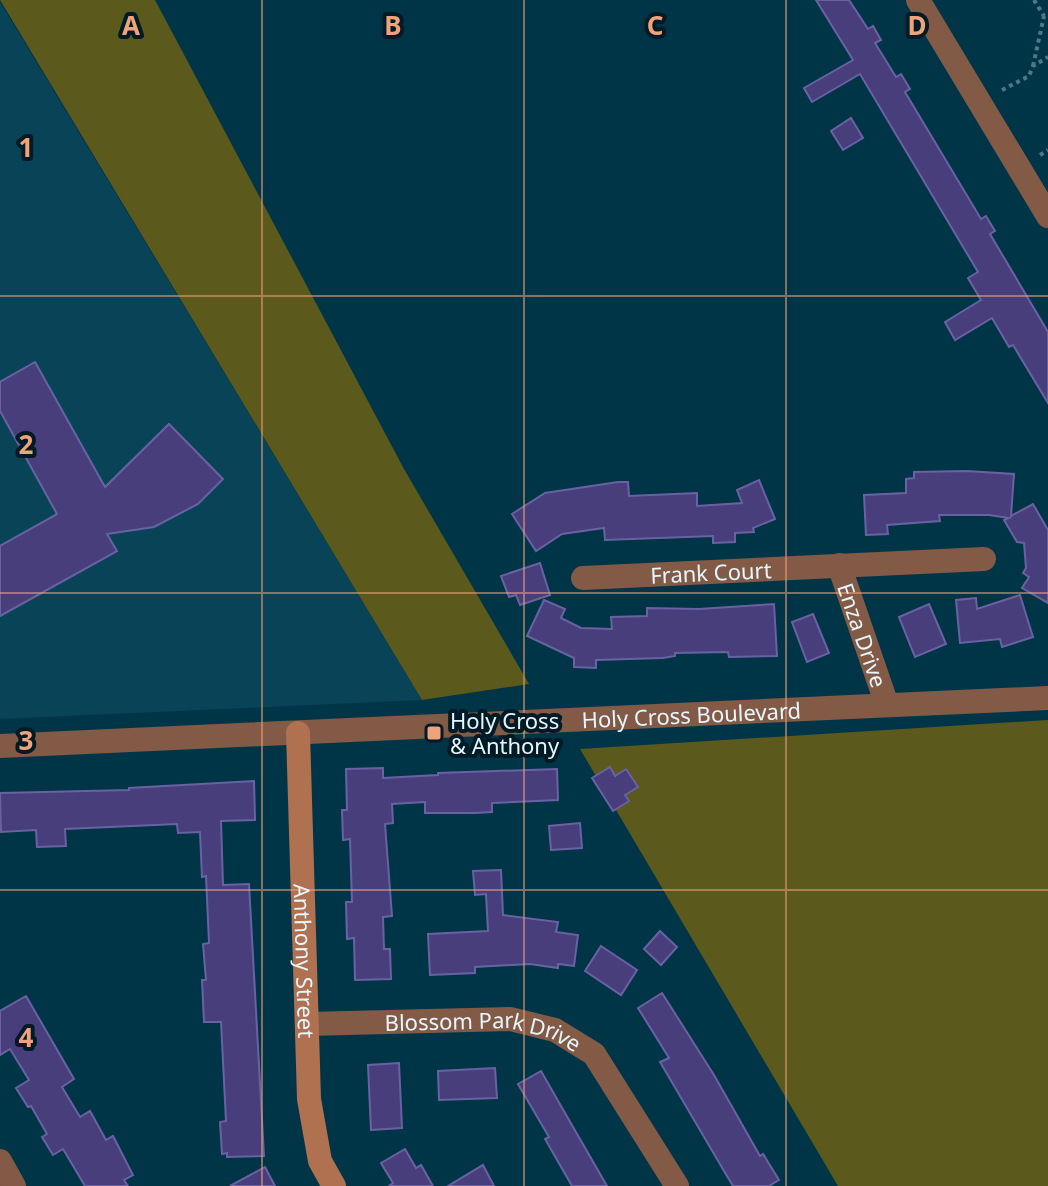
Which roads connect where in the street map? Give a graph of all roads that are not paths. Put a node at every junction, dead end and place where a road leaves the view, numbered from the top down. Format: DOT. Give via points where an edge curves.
graph roads {
  1 [pos="918,0"];
  2 [pos="1048,216"];
  3 [pos="984,559"];
  4 [pos="839,565"];
  5 [pos="583,578"];
  6 [pos="1048,698"];
  7 [pos="887,705"];
  8 [pos="298,733"];
  9 [pos="0,746"];
  10 [pos="307,1024"];
  11 [pos="0,1161"];
  12 [pos="14,1186"];
  13 [pos="334,1186"];
  14 [pos="677,1186"];
  1 -- 2 [label="street"];
  3 -- 4 [label="street, Frank Court"];
  4 -- 5 [label="street, Frank Court"];
  4 -- 7 [label="street, Enza Drive"];
  6 -- 7 [label="street, Holy Cross Boulevard"];
  7 -- 8 [label="street, Holy Cross Boulevard"];
  8 -- 9 [label="street, Holy Cross Boulevard"];
  8 -- 10 [label="street, Anthony Street"];
  10 -- 13 [label="street, Anthony Street" via="309,1099 320,1161"];
  10 -- 14 [label="street, Blossom Park Drive" via="510,1019 555,1030 594,1054"];
  11 -- 12 [label="street"];
}
